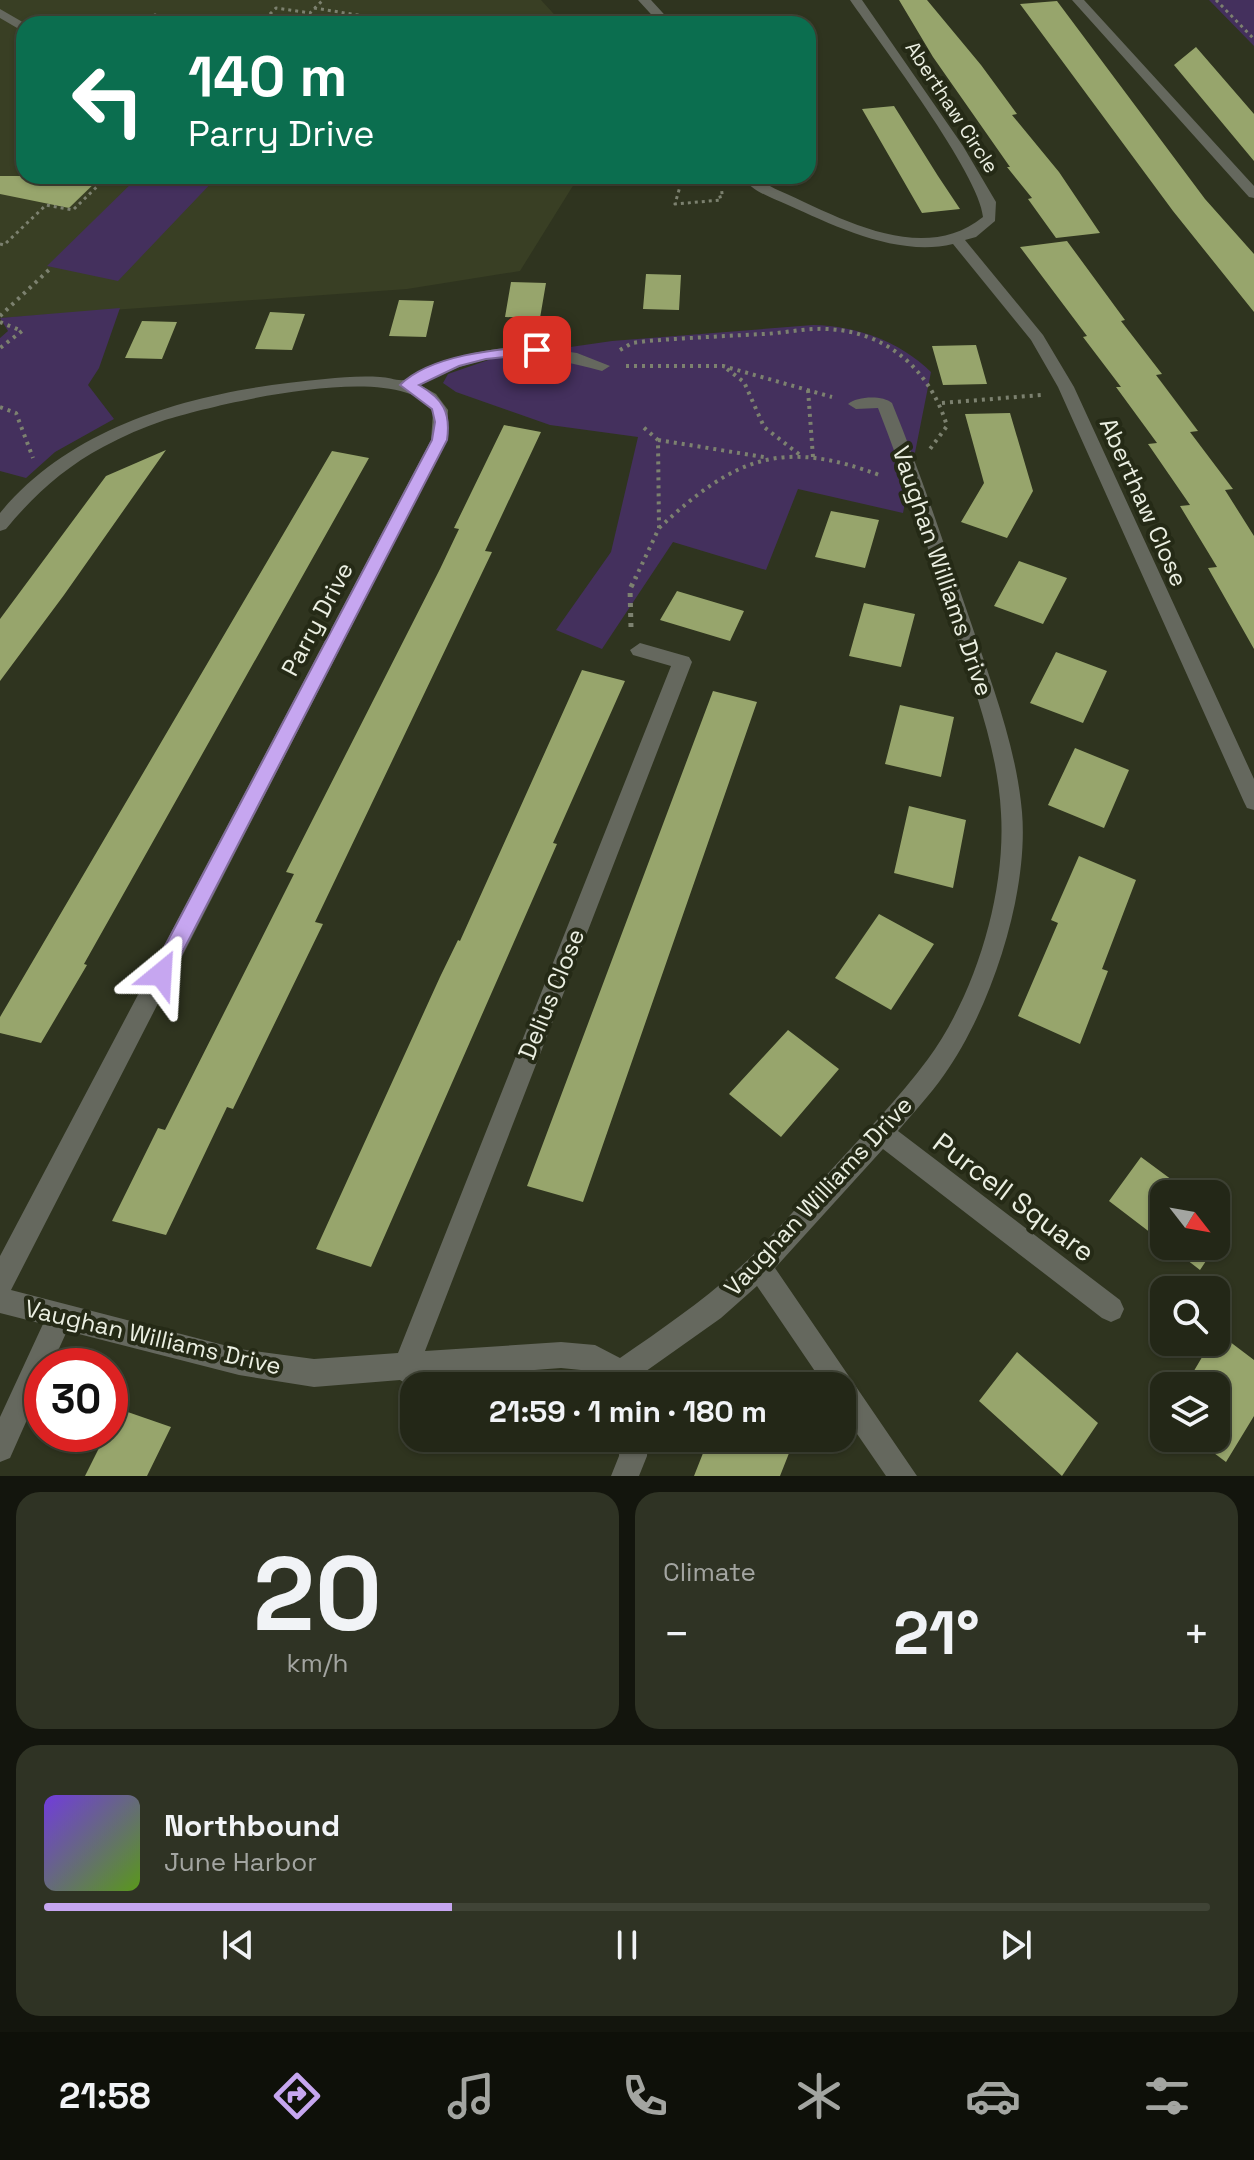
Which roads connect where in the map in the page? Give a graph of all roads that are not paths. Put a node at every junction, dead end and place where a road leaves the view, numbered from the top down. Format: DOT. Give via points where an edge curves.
graph roads {
  1 [pos="644,0"];
  2 [pos="856,0"];
  3 [pos="1078,0"];
  4 [pos="659,16"];
  5 [pos="759,184"];
  6 [pos="1254,194"];
  7 [pos="958,241"];
  8 [pos="609,366"];
  9 [pos="407,385"];
  10 [pos="856,404"];
  11 [pos="0,525"];
  12 [pos="640,650"];
  13 [pos="1254,802"];
  14 [pos="881,1133"];
  15 [pos="759,1267"];
  16 [pos="0,1283"];
  17 [pos="0,1300"];
  18 [pos="1111,1309"];
  19 [pos="60,1316"];
  20 [pos="405,1369"];
  21 [pos="613,1372"];
  22 [pos="634,1372"];
  23 [pos="831,1372"];
  24 [pos="856,1409"];
  25 [pos="0,1448"];
  26 [pos="633,1452"];
  27 [pos="625,1476"];
  28 [pos="903,1476"];
  1 -- 4 [label="street"];
  2 -- 7 [label="street, Aberthaw Circle" via="989,202 990,218"];
  3 -- 6 [label="street"];
  5 -- 7 [label="street" via="847,228 929,242"];
  7 -- 13 [label="street, Aberthaw Close" via="1038,338 1068,392"];
  8 -- 9 [label="street" via="556,351 508,352 454,363"];
  9 -- 11 [label="street" via="380,382 281,390 170,413 67,461"];
  9 -- 16 [label="street, Parry Drive" via="439,408 439,440"];
  10 -- 14 [label="street, Vaughan Williams Drive" via="884,403 912,474 992,713 1012,814 998,935 971,1004 937,1066"];
  12 -- 20 [label="street, Delius Close" via="682,662"];
  14 -- 15 [label="street, Vaughan Williams Drive"];
  14 -- 18 [label="street, Purcell Square"];
  15 -- 22 [label="street, Vaughan Williams Drive"];
  15 -- 23 [label="street"];
  17 -- 19 [label="street, Vaughan Williams Drive"];
  19 -- 20 [label="street, Vaughan Williams Drive" via="239,1362 314,1373"];
  19 -- 25 [label="street"];
  20 -- 21 [label="street, Vaughan Williams Drive" via="561,1355 595,1358"];
  24 -- 28 [label="street"];
  26 -- 27 [label="street"];
}
